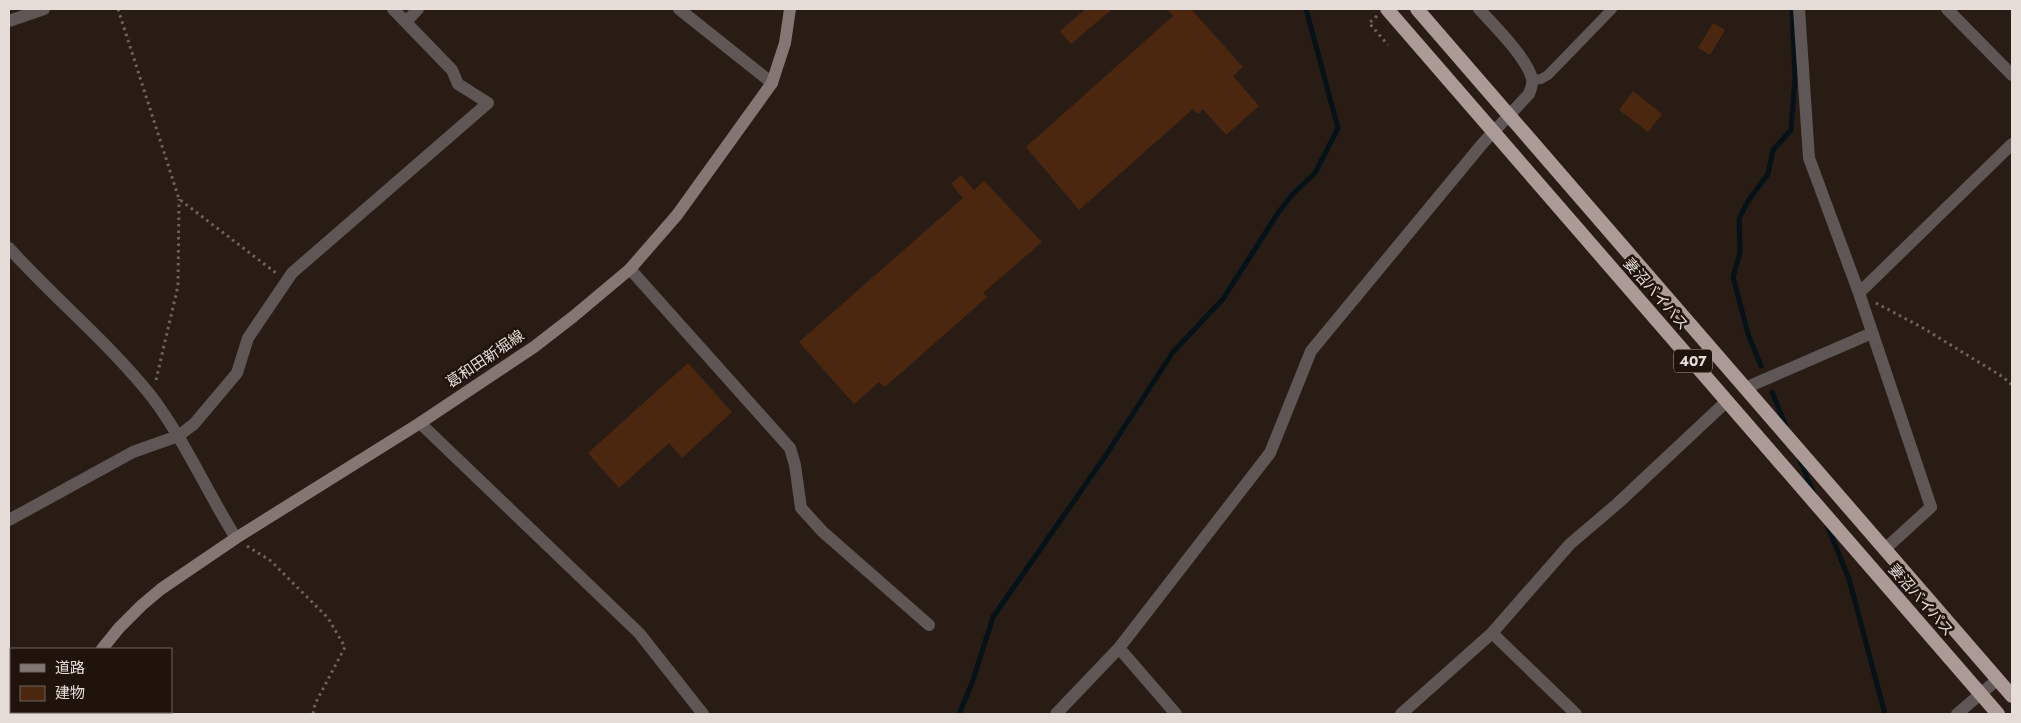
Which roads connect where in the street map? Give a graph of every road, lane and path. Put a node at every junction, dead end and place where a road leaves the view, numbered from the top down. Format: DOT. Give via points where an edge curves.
graph roads {
  1 [pos="44,9"];
  2 [pos="118,9"];
  3 [pos="393,9"];
  4 [pos="418,9"];
  5 [pos="679,9"];
  6 [pos="790,9"];
  7 [pos="1388,9"];
  8 [pos="1418,9"];
  9 [pos="1479,9"];
  10 [pos="1612,9"];
  11 [pos="1799,9"];
  12 [pos="1947,9"];
  13 [pos="9,21"];
  14 [pos="406,22"];
  15 [pos="1369,23"];
  16 [pos="1388,45"];
  17 [pos="2012,75"];
  18 [pos="1532,80"];
  19 [pos="772,83"];
  20 [pos="1509,114"];
  21 [pos="1493,131"];
  22 [pos="2012,144"];
  23 [pos="179,199"];
  24 [pos="9,248"];
  25 [pos="630,269"];
  26 [pos="287,281"];
  27 [pos="1859,293"];
  28 [pos="1872,333"];
  29 [pos="2012,385"];
  30 [pos="1745,388"];
  31 [pos="152,398"];
  32 [pos="1727,400"];
  33 [pos="420,423"];
  34 [pos="178,436"];
  35 [pos="9,520"];
  36 [pos="236,538"];
  37 [pos="1886,548"];
  38 [pos="929,625"];
  39 [pos="1492,633"];
  40 [pos="103,648"];
  41 [pos="1119,648"];
  42 [pos="1998,679"];
  43 [pos="1981,694"];
  44 [pos="2012,696"];
  45 [pos="313,714"];
  46 [pos="703,714"];
  47 [pos="1056,714"];
  48 [pos="1176,714"];
  49 [pos="1401,714"];
  50 [pos="1576,714"];
  51 [pos="1957,714"];
  52 [pos="1998,714"];
  1 -- 13 [label="street"];
  2 -- 23 [label="path"];
  3 -- 14 [label="street"];
  4 -- 14 [label="street"];
  5 -- 19 [label="street"];
  6 -- 19 [label="main road, 葛和田新堀線" via="785,43"];
  7 -- 21 [label="highway, 妻沼バイパス / 407"];
  8 -- 20 [label="highway, 妻沼バイパス / 407"];
  9 -- 18 [label="street" via="1510,43"];
  10 -- 18 [label="lane" via="1548,75"];
  11 -- 27 [label="street" via="1809,158"];
  12 -- 17 [label="street"];
  14 -- 26 [label="street" via="452,70 458,84 488,103"];
  15 -- 16 [label="path"];
  18 -- 20 [label="street" via="1529,94"];
  19 -- 25 [label="main road, 葛和田新堀線" via="677,215"];
  20 -- 21 [label="street"];
  20 -- 30 [label="highway, 妻沼バイパス / 407"];
  21 -- 32 [label="highway, 妻沼バイパス / 407"];
  21 -- 41 [label="street" via="1311,351 1270,454"];
  22 -- 27 [label="street"];
  23 -- 26 [label="path"];
  23 -- 31 [label="path" via="178,286"];
  24 -- 31 [label="street" via="118,358"];
  25 -- 33 [label="main road, 葛和田新堀線" via="534,347"];
  25 -- 38 [label="street" via="790,448 801,508 822,532"];
  26 -- 34 [label="street" via="248,338 237,373 194,424"];
  27 -- 28 [label="street"];
  27 -- 29 [label="path" via="1923,328"];
  28 -- 30 [label="street"];
  28 -- 37 [label="street" via="1931,507"];
  30 -- 37 [label="highway, 妻沼バイパス / 407"];
  31 -- 34 [label="street"];
  32 -- 39 [label="street" via="1570,544"];
  32 -- 43 [label="highway, 妻沼バイパス / 407"];
  33 -- 36 [label="main road, 葛和田新堀線"];
  33 -- 46 [label="street" via="639,634"];
  34 -- 35 [label="street" via="132,452"];
  34 -- 36 [label="street"];
  36 -- 40 [label="main road, 葛和田新堀線" via="161,589 119,628"];
  36 -- 45 [label="path" via="270,561 322,612 345,647 315,704"];
  37 -- 42 [label="highway, 妻沼バイパス / 407"];
  39 -- 49 [label="street"];
  39 -- 50 [label="street"];
  41 -- 47 [label="street"];
  41 -- 48 [label="street"];
  42 -- 43 [label="street"];
  42 -- 44 [label="highway, 妻沼バイパス / 407"];
  43 -- 51 [label="street"];
  43 -- 52 [label="highway, 妻沼バイパス / 407"];
}
